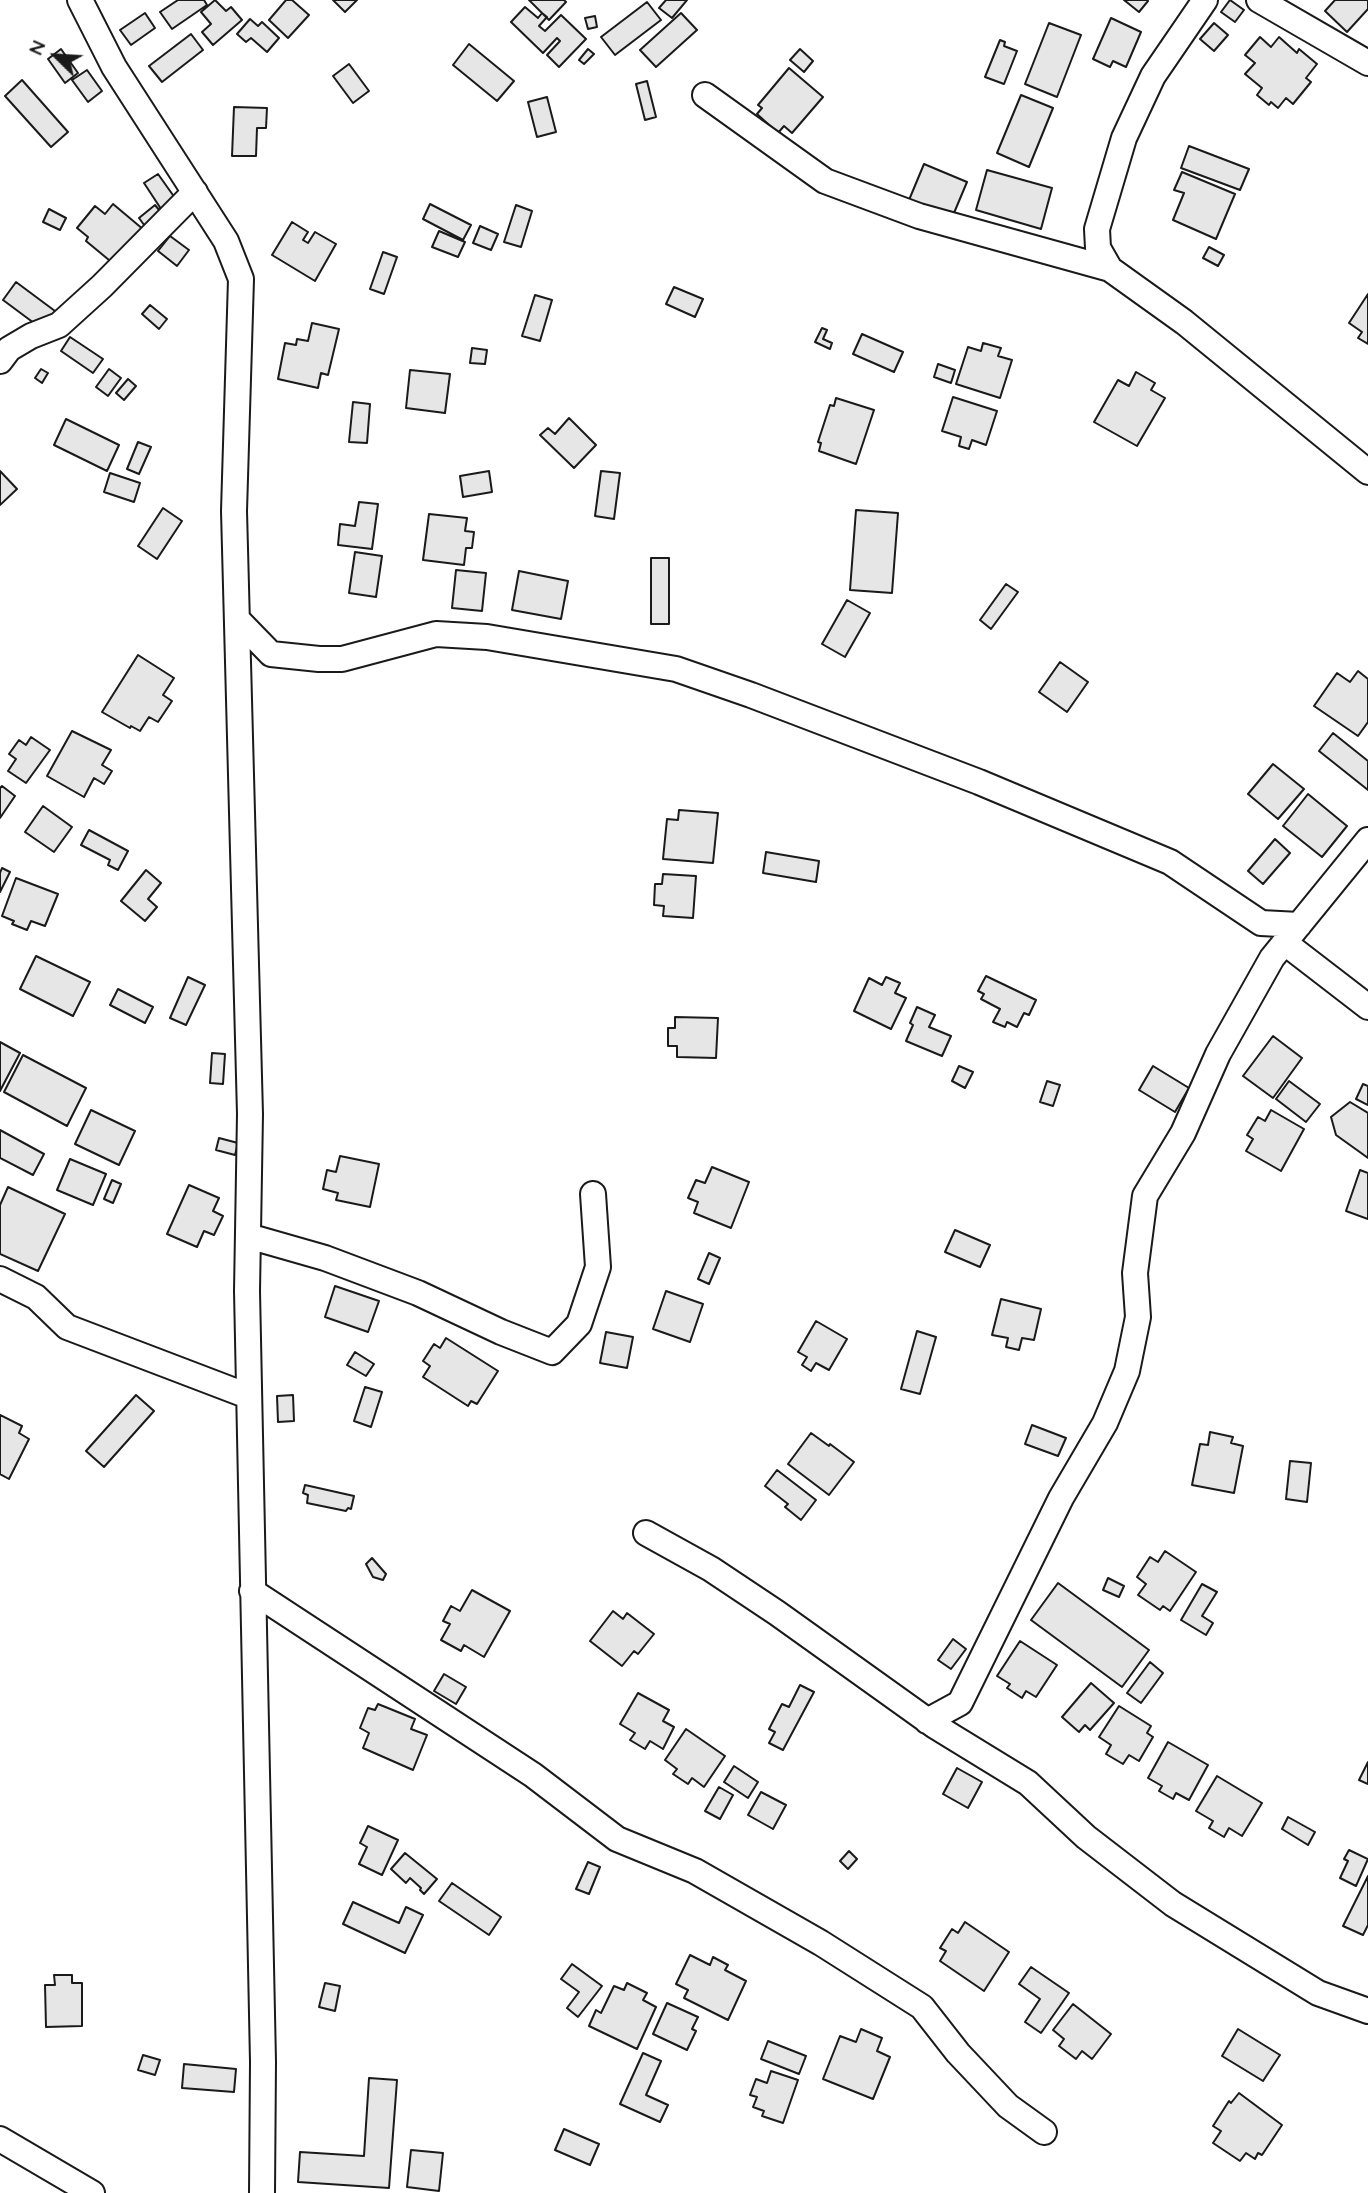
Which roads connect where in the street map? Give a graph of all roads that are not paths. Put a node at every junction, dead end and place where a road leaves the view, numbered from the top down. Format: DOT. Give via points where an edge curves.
graph roads {
  1 [pos="80,0"];
  2 [pos="1205,0"];
  3 [pos="1259,0"];
  4 [pos="1368,40"];
  5 [pos="1333,43"];
  6 [pos="1368,63"];
  7 [pos="705,95"];
  8 [pos="195,192"];
  9 [pos="1097,240"];
  10 [pos="1059,256"];
  11 [pos="1110,269"];
  12 [pos="0,362"];
  13 [pos="1368,472"];
  14 [pos="237,619"];
  15 [pos="271,654"];
  16 [pos="239,682"];
  17 [pos="1368,840"];
  18 [pos="1261,923"];
  19 [pos="1285,942"];
  20 [pos="1368,1007"];
  21 [pos="593,1194"];
  22 [pos="248,1236"];
  23 [pos="0,1279"];
  24 [pos="248,1354"];
  25 [pos="208,1380"];
  26 [pos="248,1396"];
  27 [pos="646,1533"];
  28 [pos="252,1591"];
  29 [pos="960,1703"];
  30 [pos="927,1721"];
  31 [pos="958,1741"];
  32 [pos="1368,2011"];
  33 [pos="1044,2132"];
  34 [pos="0,2139"];
  35 [pos="92,2193"];
  36 [pos="262,2193"];
  1 -- 8 [label="street" via="114,67"];
  2 -- 9 [label="street" via="1153,76 1124,138"];
  3 -- 5 [label="street"];
  4 -- 5 [label="street"];
  5 -- 6 [label="street"];
  7 -- 10 [label="street" via="825,181 919,216"];
  8 -- 12 [label="street" via="59,325 9,349"];
  8 -- 14 [label="street" via="226,241 241,279 234,511"];
  9 -- 10 [label="street"];
  9 -- 11 [label="street"];
  10 -- 11 [label="street"];
  11 -- 13 [label="street" via="1184,322"];
  14 -- 15 [label="street"];
  14 -- 16 [label="street"];
  15 -- 16 [label="street"];
  15 -- 18 [label="street" via="342,659 436,634 488,637 676,669 979,782 1170,862"];
  16 -- 22 [label="street" via="250,1114"];
  17 -- 19 [label="street"];
  18 -- 19 [label="street"];
  18 -- 19 [label="street"];
  19 -- 20 [label="street"];
  19 -- 29 [label="street" via="1218,1055 1183,1133 1144,1196 1135,1273 1138,1317 1127,1371 1105,1423 1061,1497"];
  21 -- 22 [label="street" via="598,1267 579,1324 552,1352 418,1293 325,1258"];
  22 -- 24 [label="street"];
  23 -- 25 [label="street" via="36,1297 67,1327"];
  24 -- 25 [label="street" via="233,1373"];
  24 -- 26 [label="street"];
  25 -- 26 [label="street"];
  26 -- 28 [label="street"];
  27 -- 30 [label="street" via="777,1613"];
  28 -- 33 [label="street" via="533,1774 617,1839 695,1871 922,2007 1008,2106"];
  28 -- 36 [label="street"];
  29 -- 30 [label="street"];
  29 -- 31 [label="street"];
  30 -- 31 [label="street"];
  31 -- 32 [label="street" via="1028,1783 1086,1837 1173,1904 1318,1993"];
  34 -- 35 [label="street"];
}
